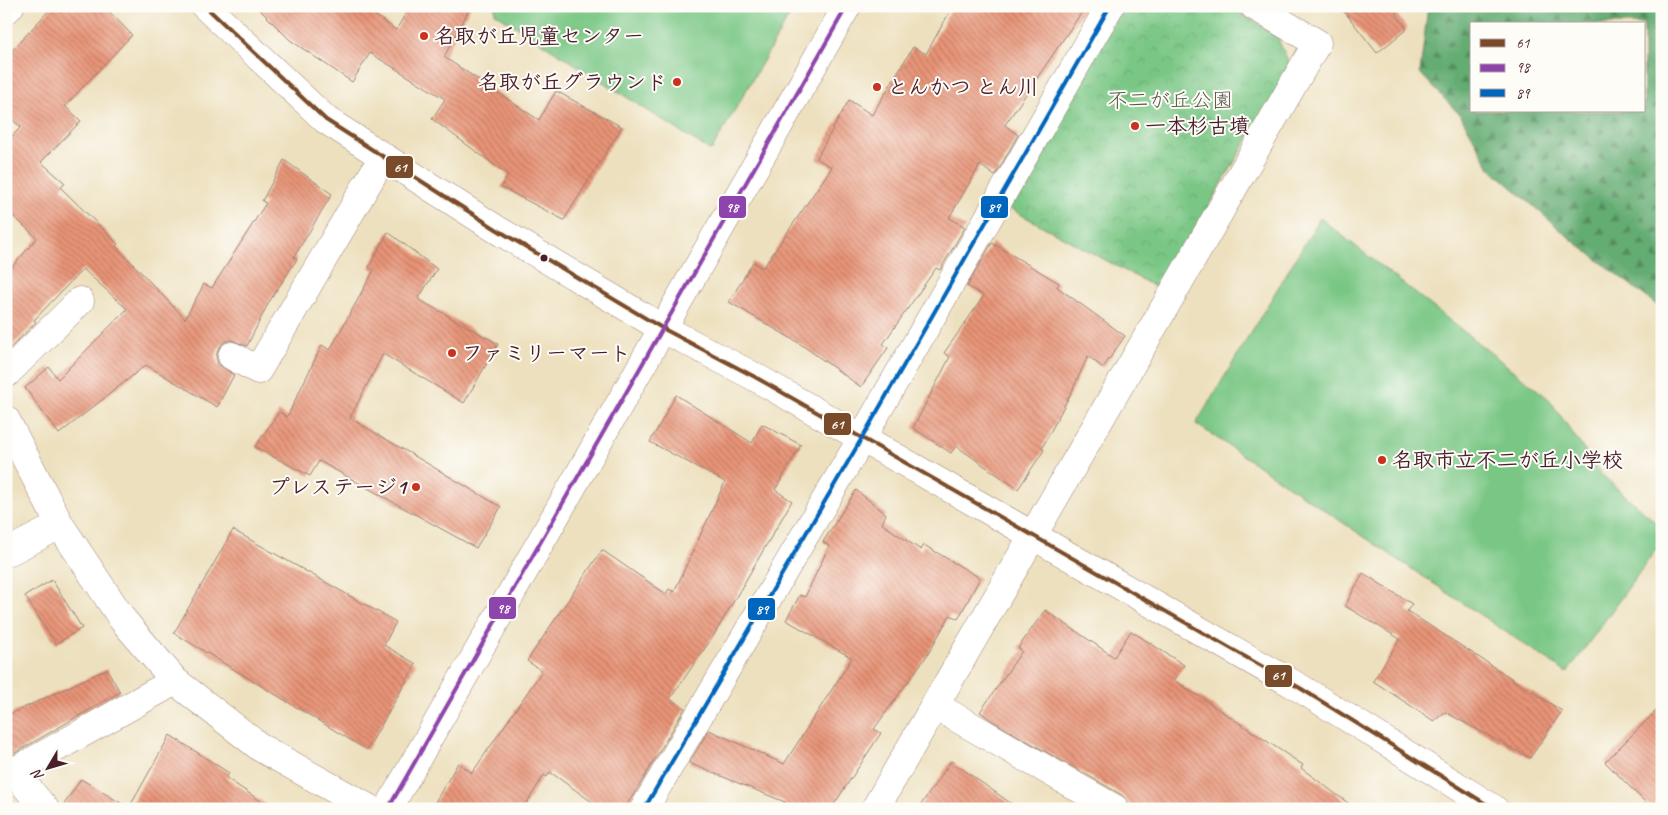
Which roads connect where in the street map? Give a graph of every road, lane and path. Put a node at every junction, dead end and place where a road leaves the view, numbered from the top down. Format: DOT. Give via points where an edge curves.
graph roads {
  1 [pos="10,6"];
  2 [pos="205,6"];
  3 [pos="847,6"];
  4 [pos="1110,6"];
  5 [pos="1254,6"];
  6 [pos="6,10"];
  7 [pos="383,157"];
  8 [pos="80,300"];
  9 [pos="662,328"];
  10 [pos="232,356"];
  11 [pos="6,374"];
  12 [pos="6,420"];
  13 [pos="862,438"];
  14 [pos="60,525"];
  15 [pos="1032,535"];
  16 [pos="6,553"];
  17 [pos="175,681"];
  18 [pos="936,706"];
  19 [pos="10,774"];
  20 [pos="1483,806"];
  21 [pos="45,809"];
  22 [pos="370,809"];
  23 [pos="388,809"];
  24 [pos="644,809"];
  25 [pos="875,809"];
  26 [pos="1115,809"];
  1 -- 6 [label="street"];
  2 -- 7 [label="street" via="326,120"];
  3 -- 9 [label="street"];
  4 -- 13 [label="street"];
  5 -- 15 [label="street" via="1317,43"];
  7 -- 9 [label="street"];
  7 -- 10 [label="street" via="258,370"];
  8 -- 11 [label="street"];
  9 -- 13 [label="street"];
  9 -- 23 [label="street"];
  12 -- 14 [label="street"];
  13 -- 15 [label="street"];
  13 -- 24 [label="street"];
  14 -- 16 [label="street"];
  14 -- 17 [label="street" via="123,620"];
  15 -- 18 [label="street"];
  15 -- 20 [label="street" via="1300,688"];
  17 -- 19 [label="street"];
  17 -- 22 [label="street" via="261,748"];
  18 -- 25 [label="street"];
  18 -- 26 [label="street"];
  19 -- 21 [label="street"];
}
